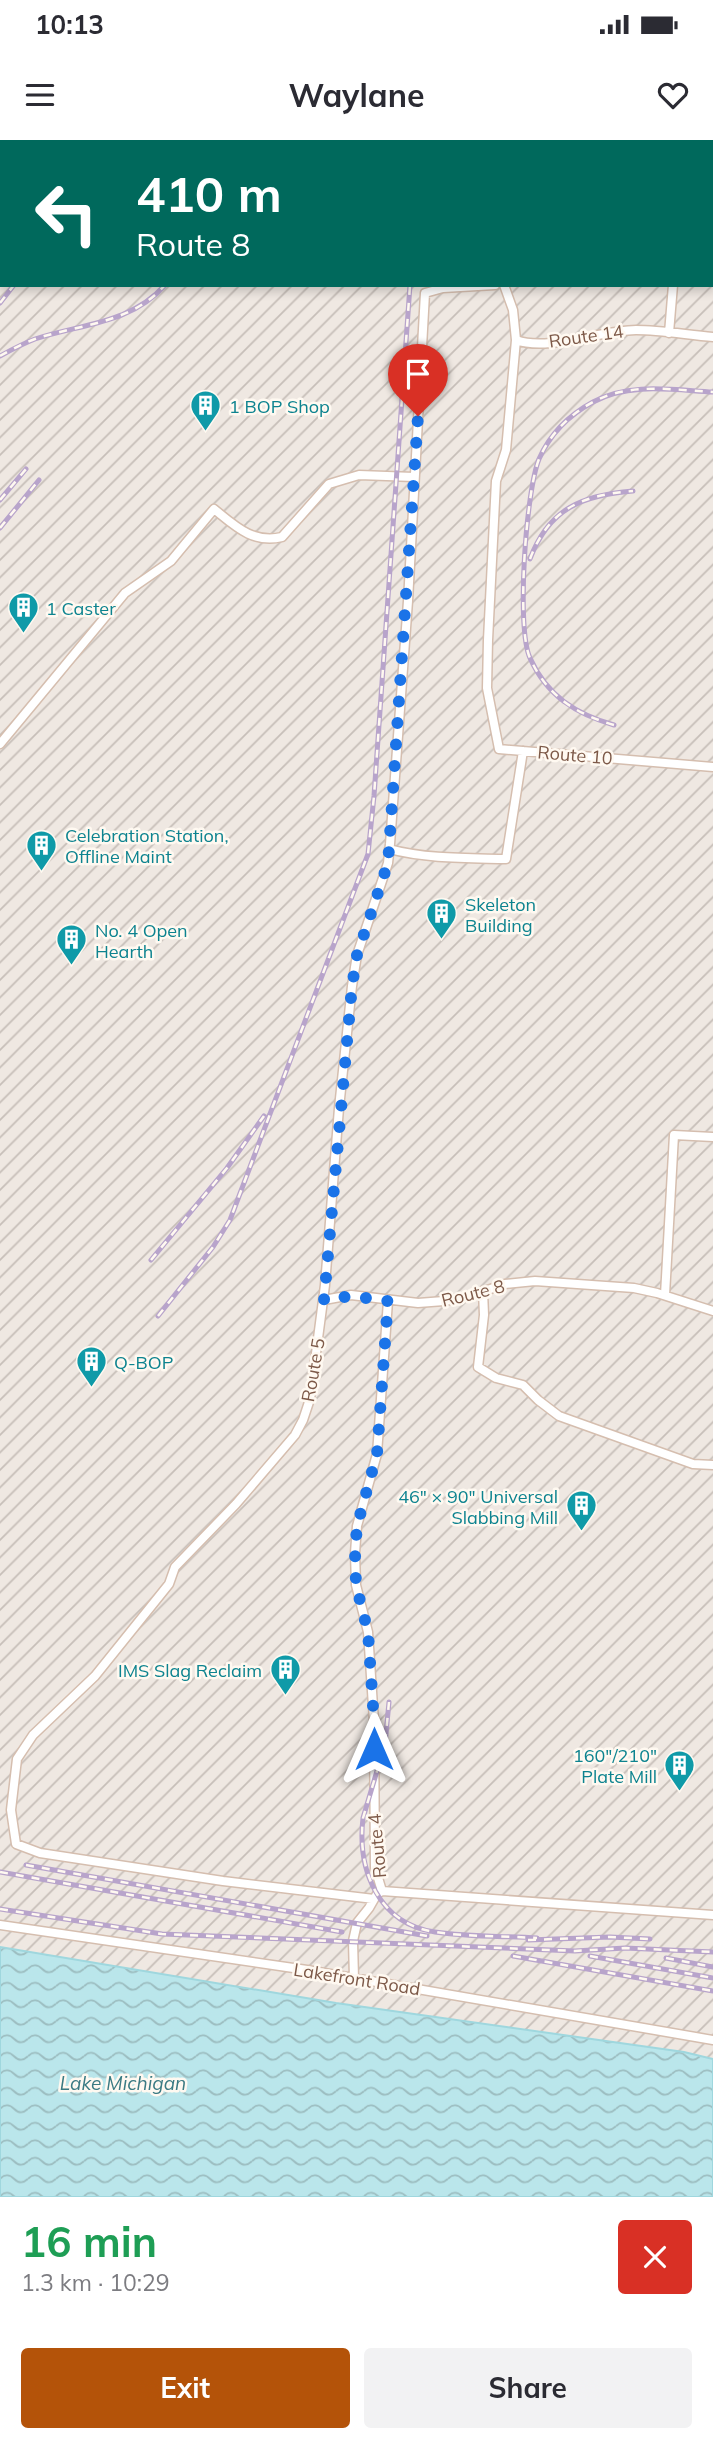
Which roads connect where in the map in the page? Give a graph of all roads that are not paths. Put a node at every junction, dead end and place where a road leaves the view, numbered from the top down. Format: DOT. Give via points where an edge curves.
graph roads {
  1 [pos="460,287"];
  2 [pos="505,287"];
  3 [pos="673,287"];
  4 [pos="670,333"];
  5 [pos="713,337"];
  6 [pos="516,340"];
  7 [pos="414,477"];
  8 [pos="0,744"];
  9 [pos="523,751"];
  10 [pos="713,767"];
  11 [pos="389,849"];
  12 [pos="713,1136"];
  13 [pos="483,1291"];
  14 [pos="665,1296"];
  15 [pos="324,1300"];
  16 [pos="388,1301"];
  17 [pos="713,1311"];
  18 [pos="713,1465"];
  19 [pos="382,1892"];
  20 [pos="374,1899"];
  21 [pos="713,1915"];
  22 [pos="0,1925"];
  23 [pos="354,1978"];
  24 [pos="713,2040"];
  1 -- 7 [label="street, Route 5" via="425,292"];
  2 -- 6 [label="street"];
  3 -- 4 [label="street"];
  4 -- 5 [label="street, Route 14"];
  4 -- 6 [label="street, Route 14" via="634,330 544,343"];
  6 -- 9 [label="street, Route 10" via="506,450 496,481 487,688 499,749"];
  7 -- 8 [label="street" via="359,475 329,484 282,537 272,539 246,533 214,509 171,561 125,593"];
  7 -- 11 [label="street, Route 5"];
  9 -- 10 [label="street, Route 10"];
  9 -- 11 [label="street" via="506,859"];
  11 -- 15 [label="street, Route 5" via="352,986"];
  12 -- 14 [label="street" via="674,1135"];
  13 -- 14 [label="street, Route 8" via="505,1283 535,1281 634,1288"];
  13 -- 16 [label="street, Route 8" via="444,1301"];
  13 -- 18 [label="street" via="478,1367 496,1378 523,1385 559,1416 693,1464"];
  14 -- 17 [label="street, Route 8"];
  15 -- 16 [label="street, Route 8" via="351,1296"];
  15 -- 20 [label="street, Route 5" via="310,1399 295,1436 175,1567 169,1584 95,1676 33,1735 17,1759 11,1811 16,1844 40,1853"];
  16 -- 19 [label="street, Route 4" via="377,1454 357,1526 355,1553 356,1585 369,1645 375,1868"];
  19 -- 20 [label="street, Route 4"];
  19 -- 21 [label="street, Route 4"];
  20 -- 23 [label="street, Route 4" via="357,1923"];
  22 -- 23 [label="street, Lakefront Road"];
  23 -- 24 [label="street, Lakefront Road"];
}
